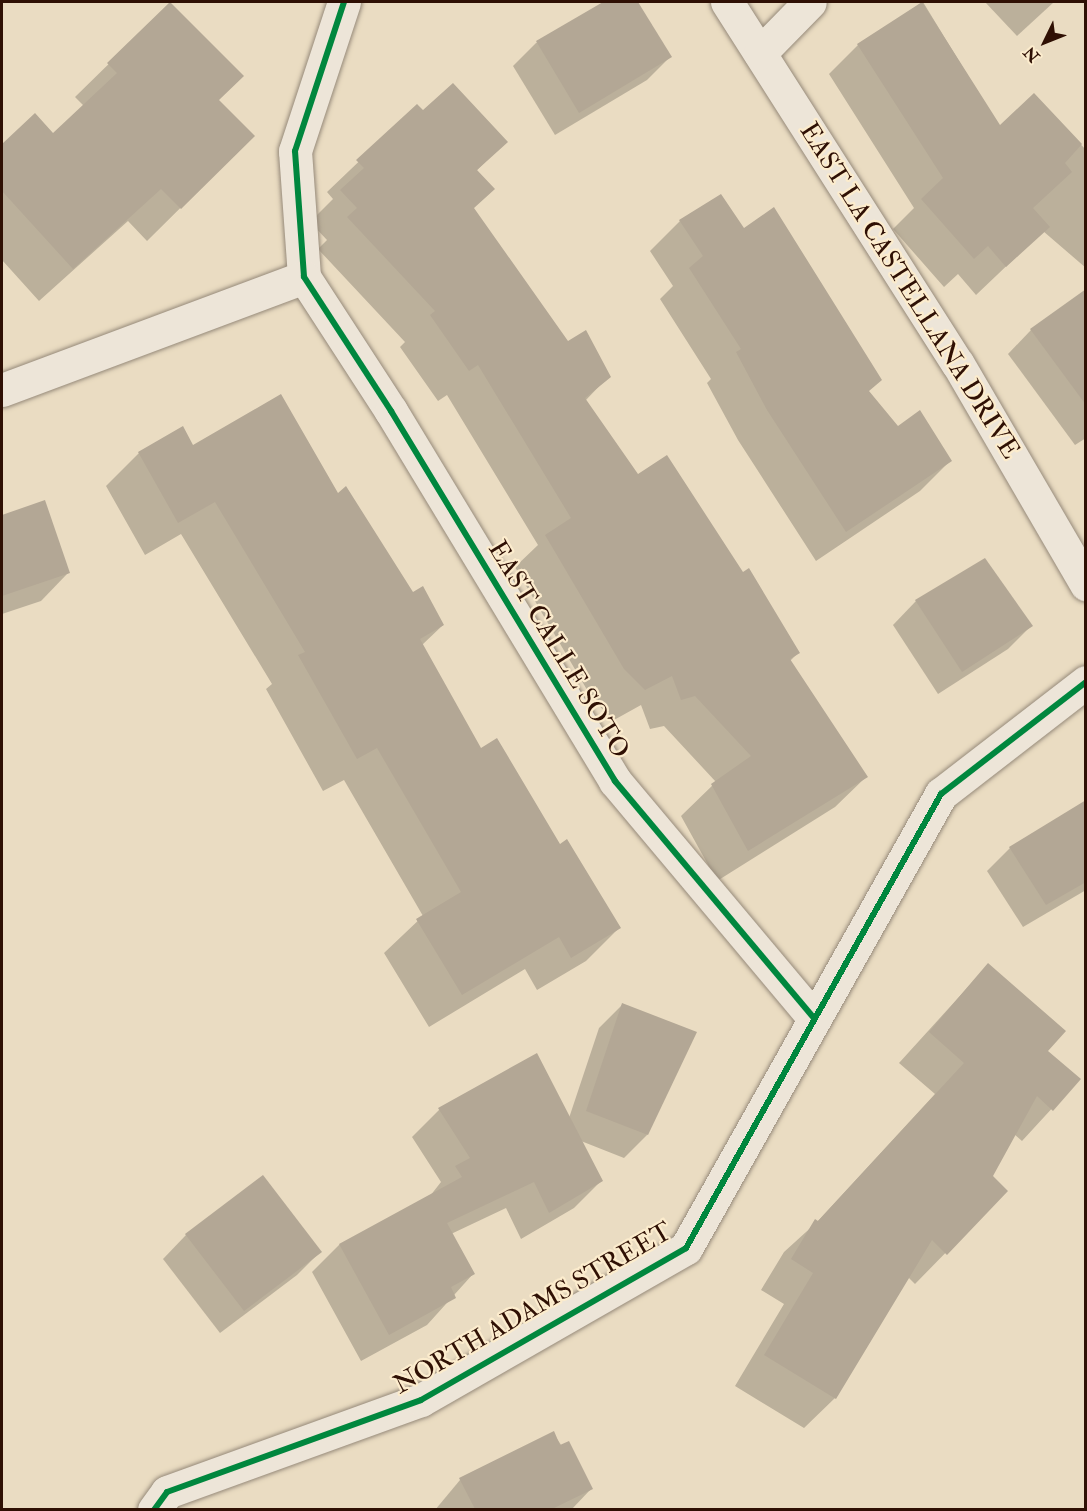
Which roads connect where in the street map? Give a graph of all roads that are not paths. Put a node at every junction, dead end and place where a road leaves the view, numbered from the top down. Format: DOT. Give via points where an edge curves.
graph roads {
  1 [pos="344,2"];
  2 [pos="727,2"];
  3 [pos="810,2"];
  4 [pos="760,53"];
  5 [pos="304,277"];
  6 [pos="2,390"];
  7 [pos="1086,584"];
  8 [pos="1086,682"];
  9 [pos="814,1018"];
  10 [pos="154,1509"];
  1 -- 5 [label="street" via="295,151"];
  2 -- 4 [label="street, EAST LA CASTELLANA DRIVE"];
  3 -- 4 [label="street"];
  4 -- 7 [label="street, EAST LA CASTELLANA DRIVE" via="958,364"];
  5 -- 6 [label="street"];
  5 -- 9 [label="street, EAST CALLE SOTO" via="391,411 615,781"];
  8 -- 9 [label="street, NORTH ADAMS STREET" via="941,794"];
  9 -- 10 [label="street, NORTH ADAMS STREET" via="686,1248 421,1400 166,1492"];
}
